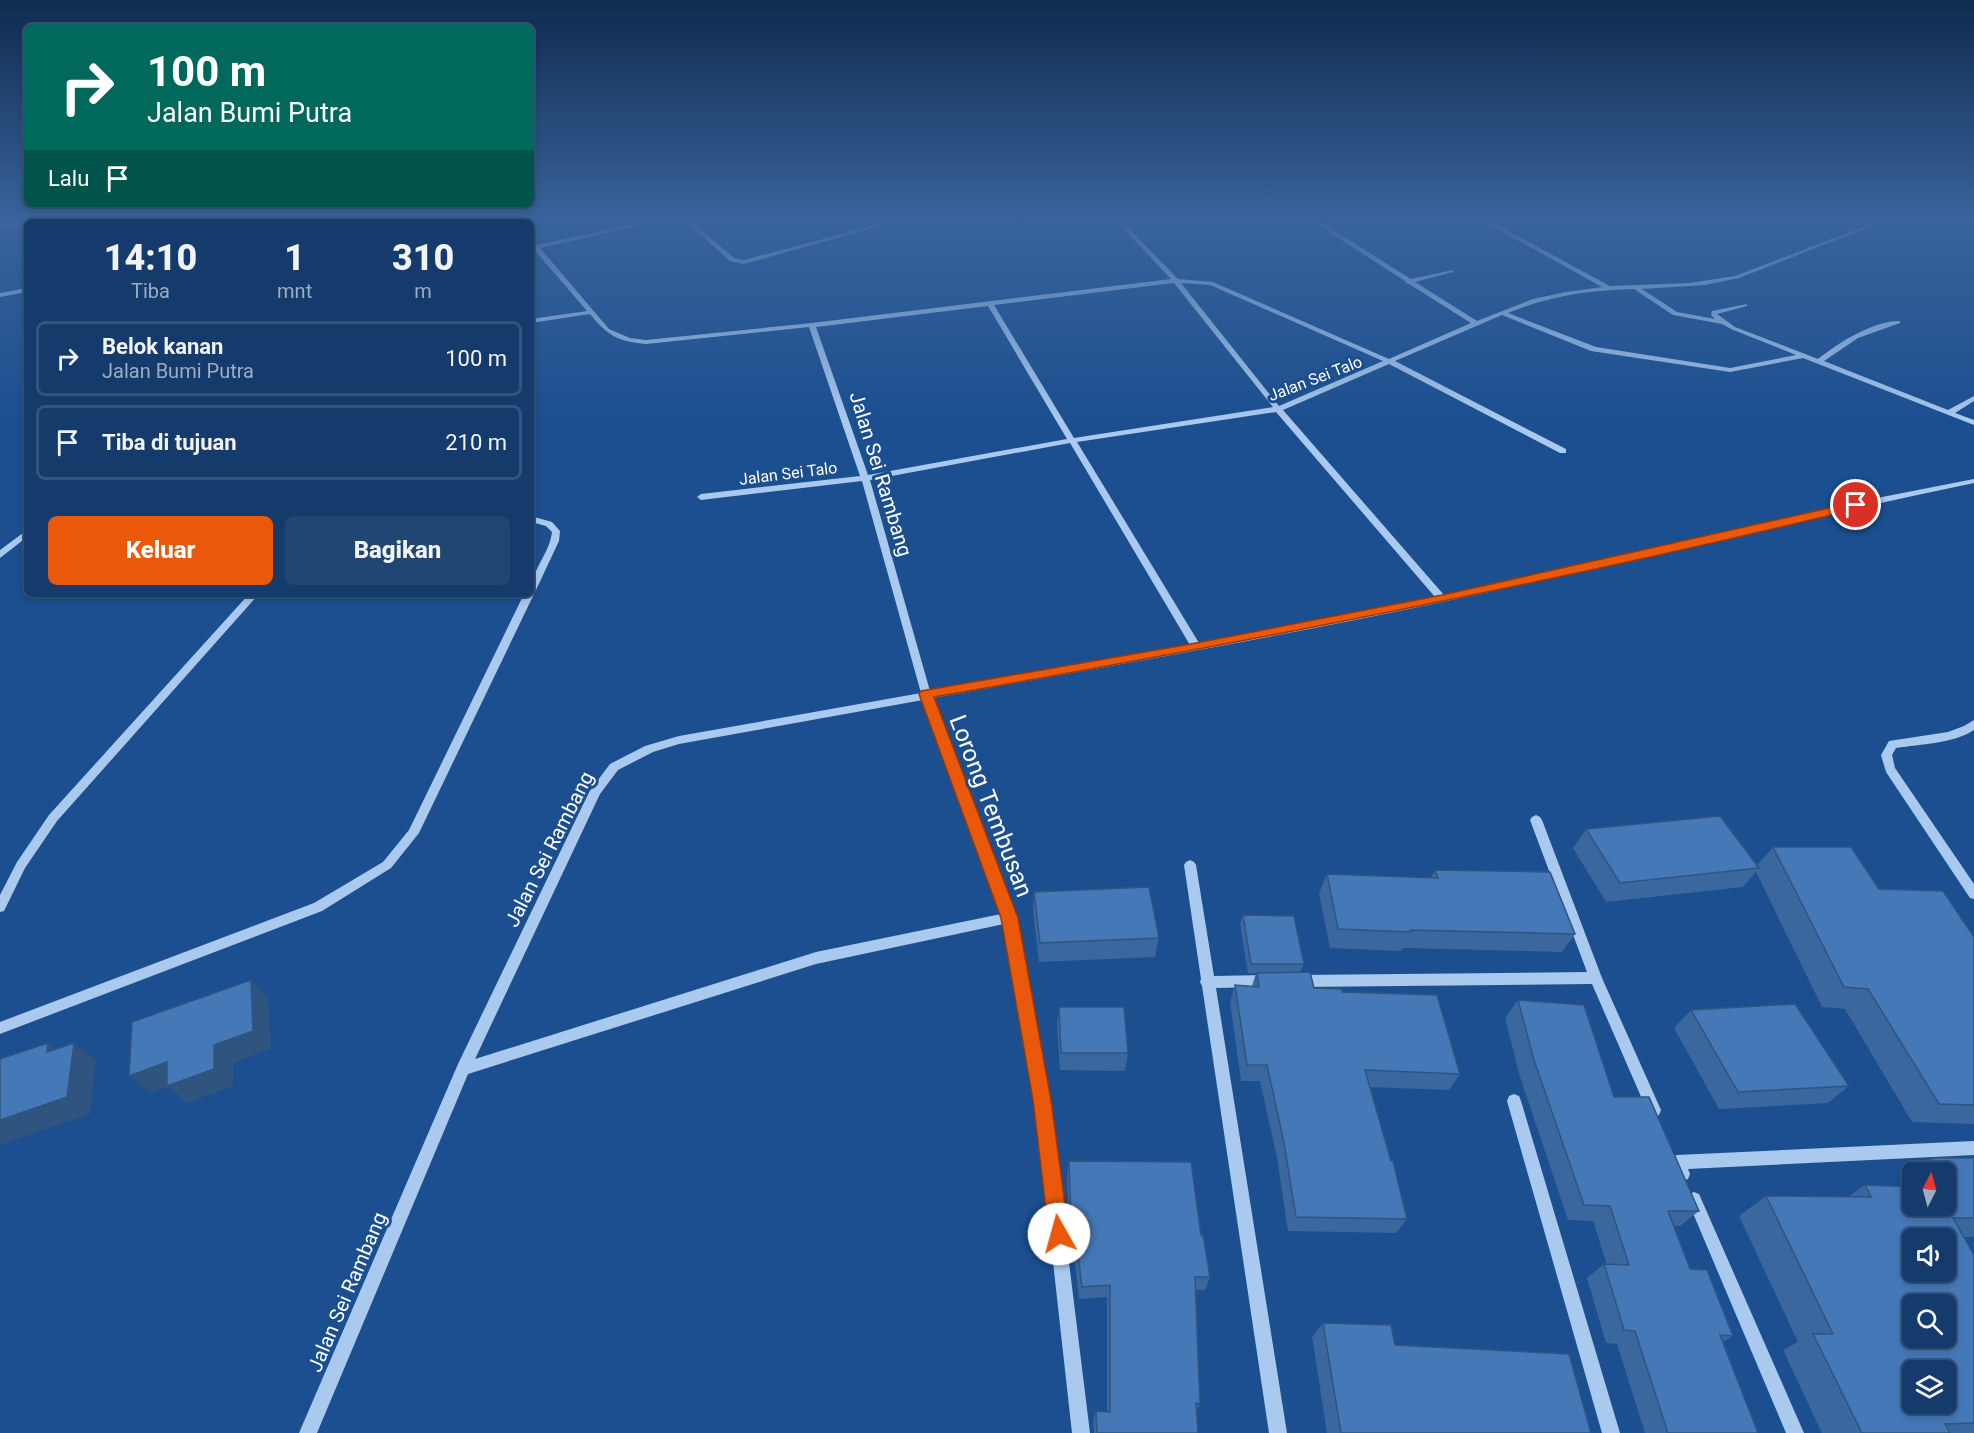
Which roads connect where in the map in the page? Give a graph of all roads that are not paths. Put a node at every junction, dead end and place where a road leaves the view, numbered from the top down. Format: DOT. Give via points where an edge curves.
graph roads {
  1 [pos="570,288"];
  2 [pos="1119,288"];
  3 [pos="1180,288"];
  4 [pos="1221,288"];
  5 [pos="1418,288"];
  6 [pos="1609,288"];
  7 [pos="1637,288"];
  8 [pos="1642,288"];
  9 [pos="24,291"];
  10 [pos="0,295"];
  11 [pos="990,304"];
  12 [pos="1745,304"];
  13 [pos="591,312"];
  14 [pos="1503,313"];
  15 [pos="534,321"];
  16 [pos="1721,322"];
  17 [pos="1898,322"];
  18 [pos="1477,324"];
  19 [pos="812,325"];
  20 [pos="1804,356"];
  21 [pos="1391,362"];
  22 [pos="1818,362"];
  23 [pos="1974,398"];
  24 [pos="1278,409"];
  25 [pos="1949,414"];
  26 [pos="1974,423"];
  27 [pos="1074,440"];
  28 [pos="1563,451"];
  29 [pos="865,478"];
  30 [pos="1973,482"];
  31 [pos="701,497"];
  32 [pos="534,520"];
  33 [pos="24,535"];
  34 [pos="0,555"];
  35 [pos="534,584"];
  36 [pos="251,597"];
  37 [pos="528,597"];
  38 [pos="1442,599"];
  39 [pos="1196,647"];
  40 [pos="926,694"];
  41 [pos="1974,724"];
  42 [pos="1536,820"];
  43 [pos="1190,865"];
  44 [pos="1974,894"];
  45 [pos="0,908"];
  46 [pos="1010,918"];
  47 [pos="1596,978"];
  48 [pos="1206,982"];
  49 [pos="0,1028"];
  50 [pos="463,1069"];
  51 [pos="1514,1101"];
  52 [pos="1658,1119"];
  53 [pos="1974,1148"];
  54 [pos="308,1433"];
  55 [pos="1081,1433"];
  56 [pos="1278,1433"];
  57 [pos="1611,1433"];
  58 [pos="1795,1433"];
  1 -- 13 [label="street"];
  2 -- 11 [label="street"];
  3 -- 24 [label="street"];
  4 -- 21 [label="street"];
  5 -- 18 [label="street"];
  6 -- 7 [label="street, Jalan Sei Talo"];
  6 -- 14 [label="street, Jalan Sei Talo" via="1560,293"];
  7 -- 8 [label="street, Jalan Sei Talo"];
  7 -- 16 [label="street" via="1675,314"];
  9 -- 10 [label="street"];
  11 -- 19 [label="street"];
  11 -- 27 [label="street"];
  12 -- 16 [label="street" via="1714,312"];
  13 -- 15 [label="street"];
  13 -- 19 [label="street" via="617,336 646,342"];
  14 -- 18 [label="street, Jalan Sei Talo"];
  14 -- 20 [label="street" via="1594,349 1730,370"];
  16 -- 20 [label="street"];
  17 -- 22 [label="street" via="1855,335"];
  18 -- 21 [label="street, Jalan Sei Talo"];
  19 -- 29 [label="street, Jalan Sei Rambang"];
  20 -- 22 [label="street"];
  21 -- 24 [label="street, Jalan Sei Talo"];
  21 -- 28 [label="street"];
  22 -- 25 [label="street"];
  23 -- 25 [label="street"];
  24 -- 27 [label="street, Jalan Sei Talo"];
  24 -- 38 [label="street"];
  25 -- 26 [label="street"];
  27 -- 29 [label="street, Jalan Sei Talo"];
  27 -- 39 [label="street"];
  29 -- 31 [label="street, Jalan Sei Talo"];
  29 -- 40 [label="street, Jalan Sei Rambang"];
  30 -- 38 [label="street"];
  32 -- 35 [label="street" via="549,524 556,531"];
  33 -- 34 [label="street"];
  36 -- 45 [label="street" via="53,818 21,865"];
  37 -- 49 [label="street" via="413,833 387,864 318,907"];
  38 -- 39 [label="street"];
  39 -- 40 [label="street"];
  40 -- 46 [label="street, Lorong Tembusan"];
  40 -- 50 [label="street, Jalan Sei Rambang" via="679,740 649,749 614,767 595,792"];
  41 -- 44 [label="street" via="1958,734 1893,744 1885,759"];
  42 -- 47 [label="street"];
  43 -- 48 [label="street"];
  46 -- 50 [label="street" via="816,958"];
  46 -- 55 [label="street, Lorong Tembusan" via="1042,1100"];
  47 -- 48 [label="street"];
  47 -- 52 [label="street"];
  48 -- 56 [label="street"];
  50 -- 54 [label="street, Jalan Sei Rambang"];
  51 -- 57 [label="street"];
  53 -- 58 [label="street" via="1675,1157"];
}
